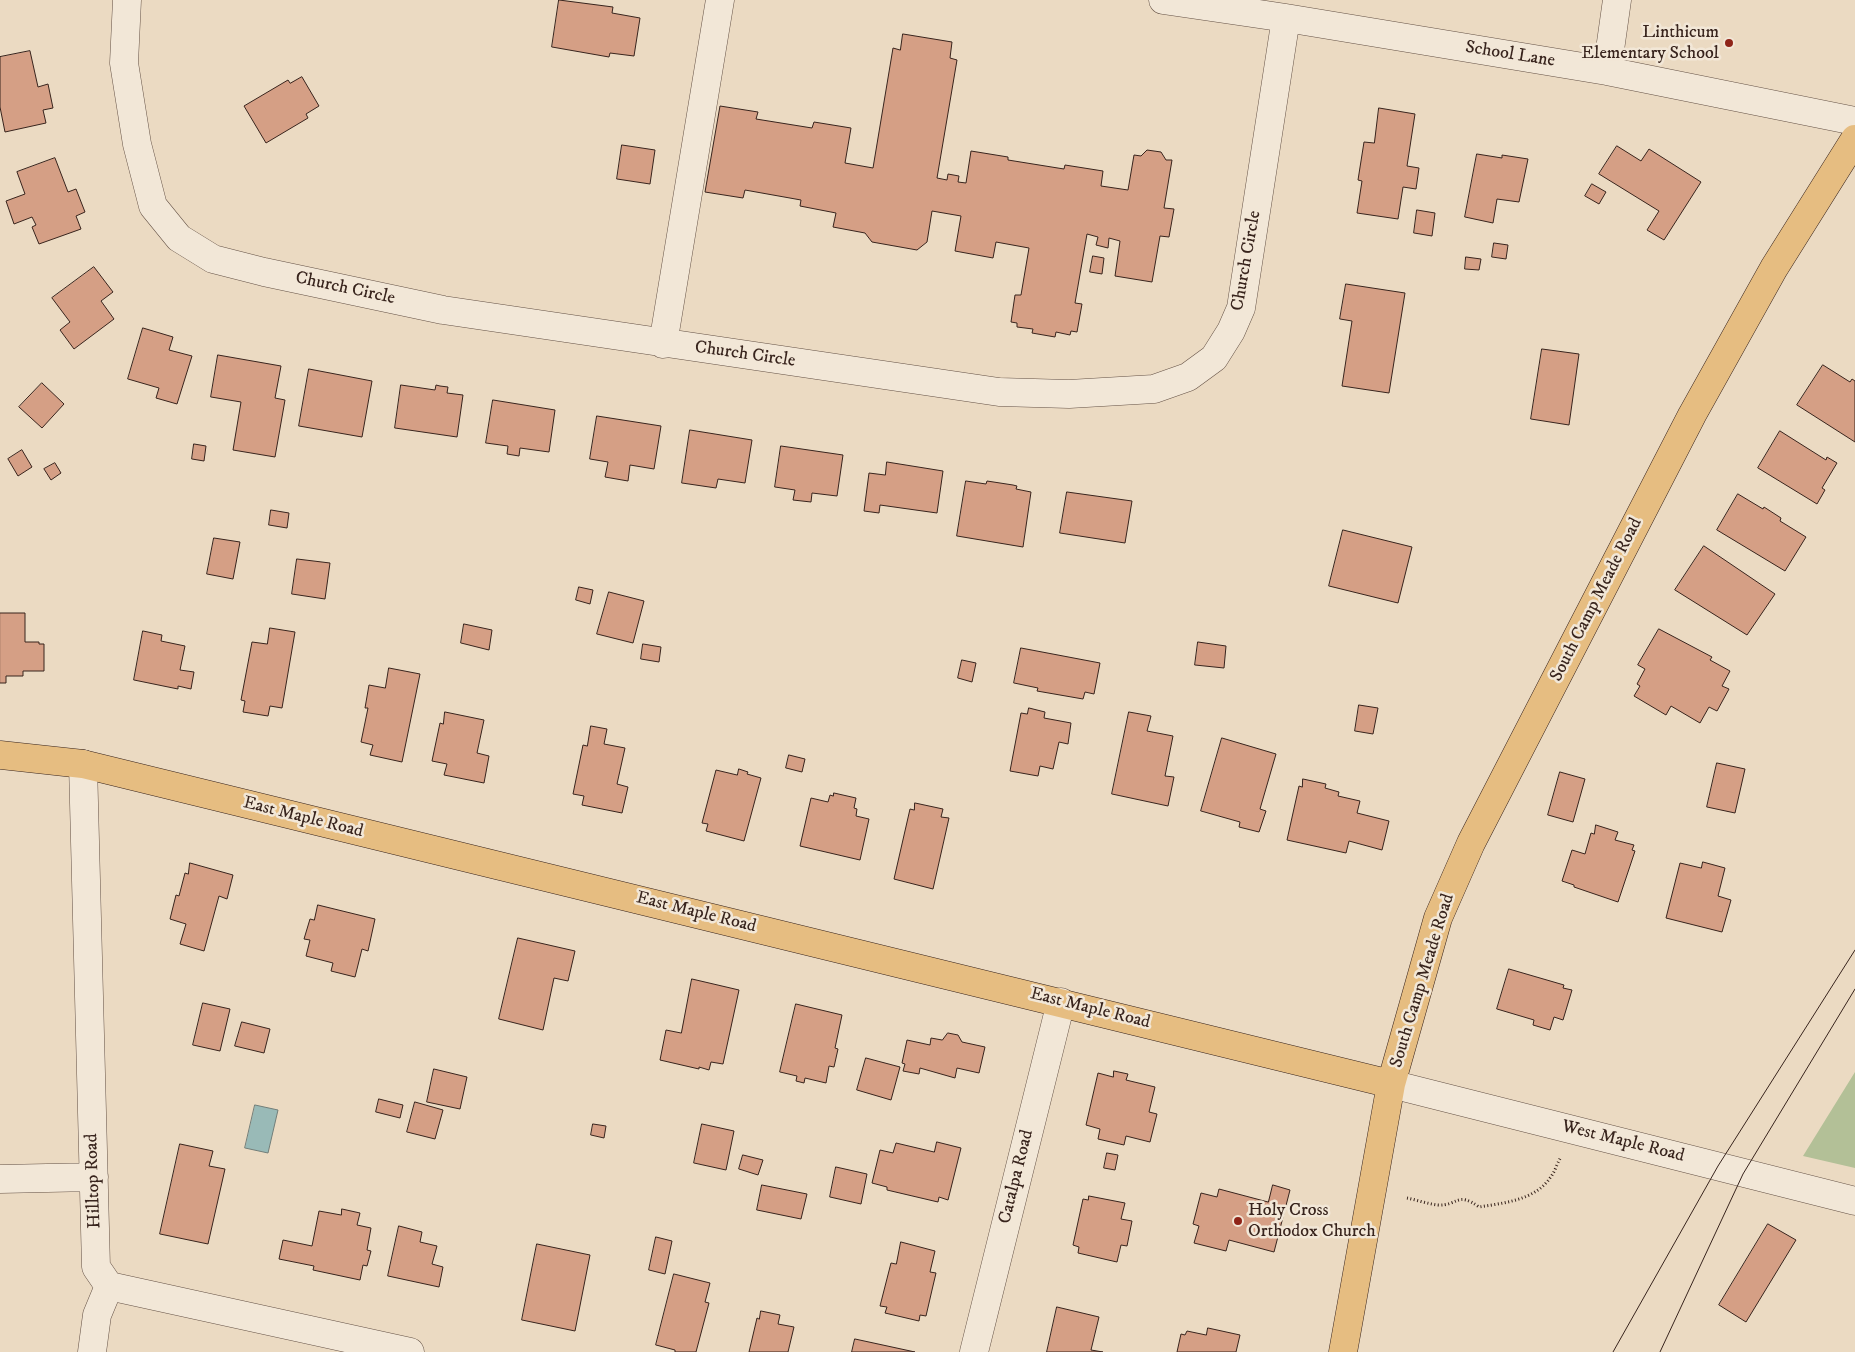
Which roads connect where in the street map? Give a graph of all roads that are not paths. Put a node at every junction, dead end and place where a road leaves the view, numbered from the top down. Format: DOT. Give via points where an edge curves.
graph roads {
  1 [pos="126,0"];
  2 [pos="720,0"];
  3 [pos="1163,0"];
  4 [pos="1617,0"];
  5 [pos="1286,18"];
  6 [pos="1606,71"];
  7 [pos="1855,121"];
  8 [pos="1855,139"];
  9 [pos="663,344"];
  10 [pos="0,755"];
  11 [pos="83,764"];
  12 [pos="1061,1002"];
  13 [pos="1391,1084"];
  14 [pos="94,1178"];
  15 [pos="0,1179"];
  16 [pos="1855,1202"];
  17 [pos="109,1286"];
  18 [pos="92,1352"];
  19 [pos="410,1352"];
  20 [pos="974,1352"];
  21 [pos="1343,1352"];
  1 -- 9 [label="street, Church Circle" via="124,63 138,144 153,206 179,238 213,259 264,272 443,310"];
  2 -- 9 [label="street"];
  3 -- 5 [label="street, School Lane"];
  4 -- 6 [label="street"];
  5 -- 6 [label="street, School Lane"];
  5 -- 9 [label="street, Church Circle" via="1241,308 1214,358 1188,377 1154,389 1069,394 999,392"];
  6 -- 7 [label="street, School Lane"];
  8 -- 13 [label="main road, South Camp Meade Road" via="1774,268 1692,415 1471,843 1438,918"];
  10 -- 11 [label="main road, East Maple Road"];
  11 -- 12 [label="main road, East Maple Road"];
  11 -- 14 [label="street, Hilltop Road"];
  12 -- 13 [label="main road, East Maple Road"];
  12 -- 20 [label="street, Catalpa Road"];
  13 -- 16 [label="street, West Maple Road"];
  13 -- 21 [label="main road, South Camp Meade Road"];
  14 -- 15 [label="street"];
  14 -- 17 [label="street, Hilltop Road" via="96,1267"];
  17 -- 18 [label="street" via="96,1315"];
  17 -- 19 [label="street"];
}
